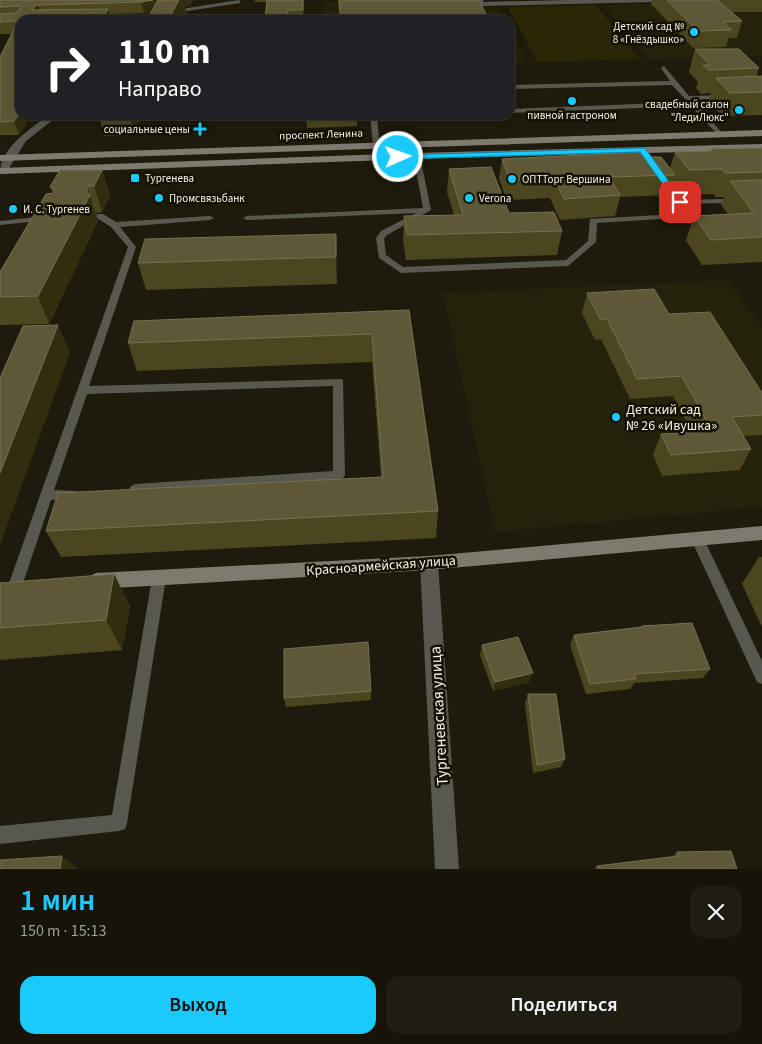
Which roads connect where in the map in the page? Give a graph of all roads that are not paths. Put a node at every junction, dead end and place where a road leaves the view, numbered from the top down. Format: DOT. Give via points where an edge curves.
graph roads {
  1 [pos="655,0"];
  2 [pos="239,2"];
  3 [pos="481,2"];
  4 [pos="163,15"];
  5 [pos="664,68"];
  6 [pos="674,83"];
  7 [pos="515,88"];
  8 [pos="734,96"];
  9 [pos="687,98"];
  10 [pos="693,104"];
  11 [pos="515,111"];
  12 [pos="48,120"];
  13 [pos="374,120"];
  14 [pos="762,133"];
  15 [pos="720,134"];
  16 [pos="377,144"];
  17 [pos="762,147"];
  18 [pos="416,156"];
  19 [pos="5,158"];
  20 [pos="1,172"];
  21 [pos="658,172"];
  22 [pos="762,200"];
  23 [pos="680,202"];
  24 [pos="427,210"];
  25 [pos="58,216"];
  26 [pos="100,216"];
  27 [pos="210,218"];
  28 [pos="247,218"];
  29 [pos="0,223"];
  30 [pos="114,225"];
  31 [pos="82,390"];
  32 [pos="124,490"];
  33 [pos="85,493"];
  34 [pos="46,495"];
  35 [pos="762,533"];
  36 [pos="697,539"];
  37 [pos="430,563"];
  38 [pos="159,578"];
  39 [pos="82,582"];
  40 [pos="34,585"];
  41 [pos="8,586"];
  42 [pos="762,677"];
  43 [pos="0,835"];
  44 [pos="447,869"];
  1 -- 3 [label="street"];
  2 -- 4 [label="lane"];
  5 -- 6 [label="lane"];
  6 -- 7 [label="lane"];
  6 -- 9 [label="lane"];
  8 -- 9 [label="lane"];
  9 -- 10 [label="lane"];
  10 -- 11 [label="lane"];
  10 -- 15 [label="lane"];
  12 -- 19 [label="street" via="22,139"];
  13 -- 16 [label="lane"];
  14 -- 15 [label="main road, проспект Ленина"];
  15 -- 16 [label="main road, проспект Ленина"];
  16 -- 19 [label="main road, проспект Ленина"];
  17 -- 18 [label="main road, проспект Ленина" via="645,154"];
  18 -- 20 [label="main road, проспект Ленина"];
  18 -- 24 [label="lane"];
  19 -- 20 [label="street"];
  21 -- 23 [label="lane"];
  22 -- 23 [label="lane"];
  23 -- 24 [label="lane" via="661,217 593,222 592,242 568,263 401,270 382,256 380,238"];
  24 -- 28 [label="lane"];
  25 -- 29 [label="lane"];
  26 -- 30 [label="lane"];
  27 -- 30 [label="lane"];
  30 -- 31 [label="lane" via="132,247 133,258"];
  31 -- 32 [label="lane" via="338,382 339,476"];
  31 -- 34 [label="lane"];
  33 -- 34 [label="lane"];
  34 -- 41 [label="lane"];
  35 -- 36 [label="main road, Красноармейская улица"];
  36 -- 37 [label="main road, Красноармейская улица"];
  36 -- 42 [label="lane"];
  37 -- 38 [label="main road, Красноармейская улица"];
  37 -- 44 [label="street, Тургеневская улица"];
  38 -- 39 [label="main road, Красноармейская улица"];
  38 -- 43 [label="lane" via="119,823"];
  40 -- 41 [label="main road"];
}
